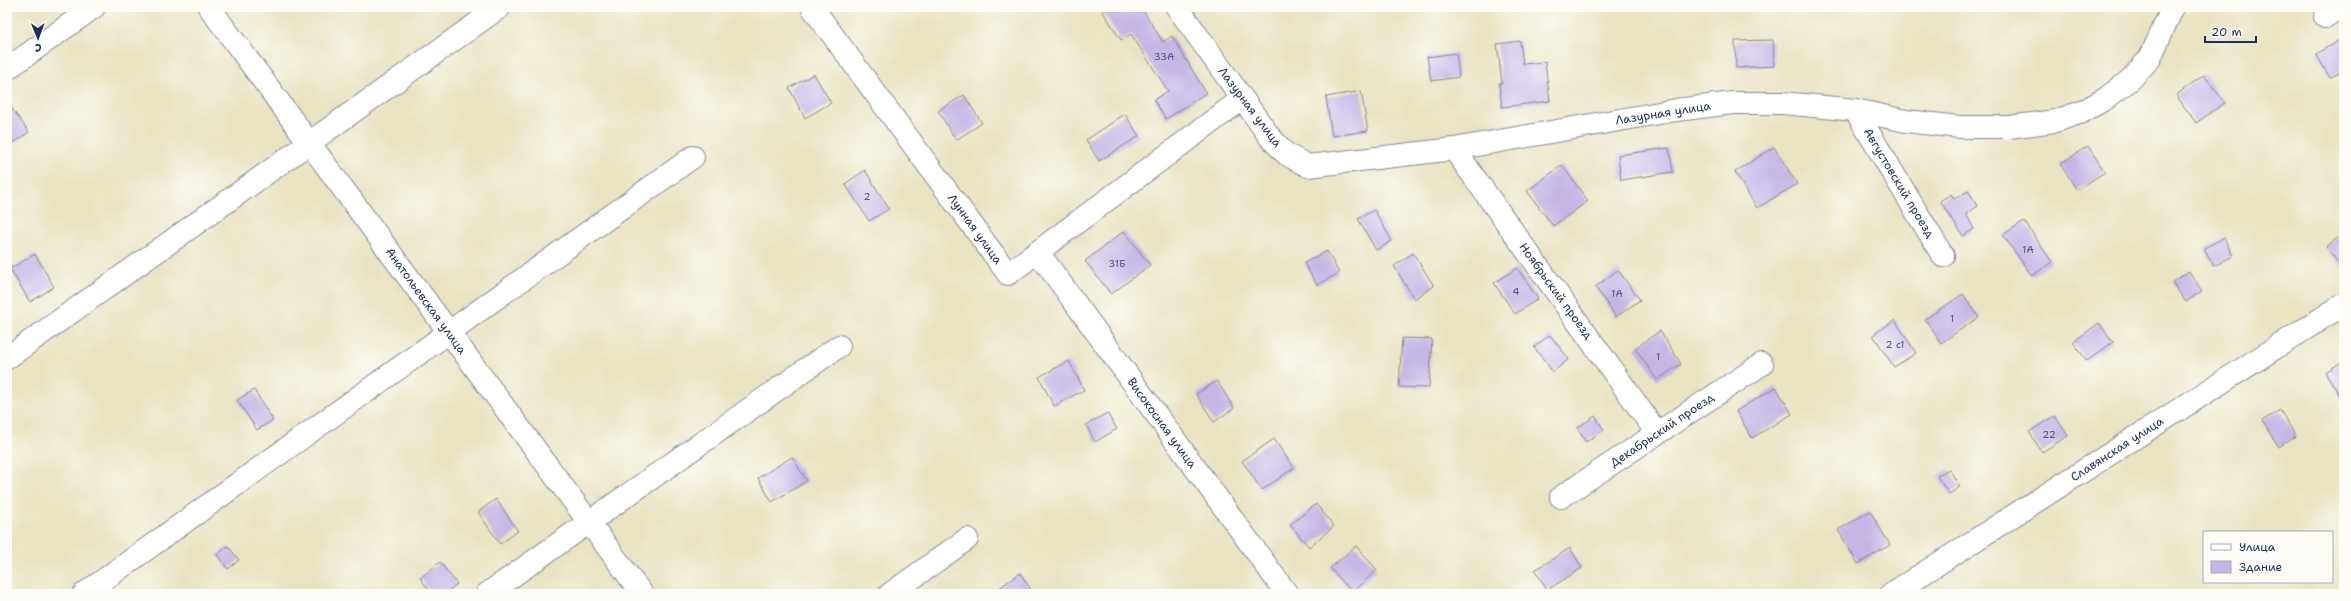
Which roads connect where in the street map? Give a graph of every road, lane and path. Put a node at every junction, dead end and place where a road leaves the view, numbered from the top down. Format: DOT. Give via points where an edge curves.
graph roads {
  1 [pos="94,7"];
  2 [pos="209,7"];
  3 [pos="500,7"];
  4 [pos="812,7"];
  5 [pos="1177,7"];
  6 [pos="2173,7"];
  7 [pos="7,69"];
  8 [pos="1242,99"];
  9 [pos="1855,110"];
  10 [pos="309,143"];
  11 [pos="1454,149"];
  12 [pos="693,157"];
  13 [pos="1038,252"];
  14 [pos="1943,256"];
  15 [pos="2344,304"];
  16 [pos="449,332"];
  17 [pos="839,346"];
  18 [pos="7,358"];
  19 [pos="1762,364"];
  20 [pos="1657,433"];
  21 [pos="1561,497"];
  22 [pos="589,522"];
  23 [pos="967,539"];
  24 [pos="84,594"];
  25 [pos="487,594"];
  26 [pos="642,594"];
  27 [pos="890,594"];
  28 [pos="1287,594"];
  29 [pos="1890,594"];
  1 -- 7 [label="street"];
  2 -- 10 [label="street, Анатольевская улица"];
  3 -- 10 [label="street"];
  4 -- 13 [label="street, Лунная улица" via="1008,274"];
  5 -- 8 [label="street, Лазурная улица"];
  6 -- 9 [label="street, Лазурная улица" via="2150,58 2130,80 2105,100 2082,112 2055,121 2009,127 1959,127 1906,121"];
  8 -- 11 [label="street, Лазурная улица" via="1286,154 1308,166"];
  8 -- 13 [label="street, Лунная улица"];
  9 -- 11 [label="street, Лазурная улица" via="1783,103 1733,103 1676,110"];
  9 -- 14 [label="street, Августовский проезд"];
  10 -- 16 [label="street, Анатольевская улица"];
  10 -- 18 [label="street"];
  11 -- 20 [label="street, Ноябрьский проезд"];
  12 -- 16 [label="street"];
  13 -- 28 [label="street, Високосная улица"];
  15 -- 29 [label="street, Славянская улица"];
  16 -- 22 [label="street, Анатольевская улица"];
  16 -- 24 [label="street"];
  17 -- 22 [label="street"];
  19 -- 20 [label="street, Декабрьский проезд"];
  20 -- 21 [label="street, Декабрьский проезд"];
  22 -- 25 [label="street"];
  22 -- 26 [label="street, Анатольевская улица"];
  23 -- 27 [label="street"];
}
